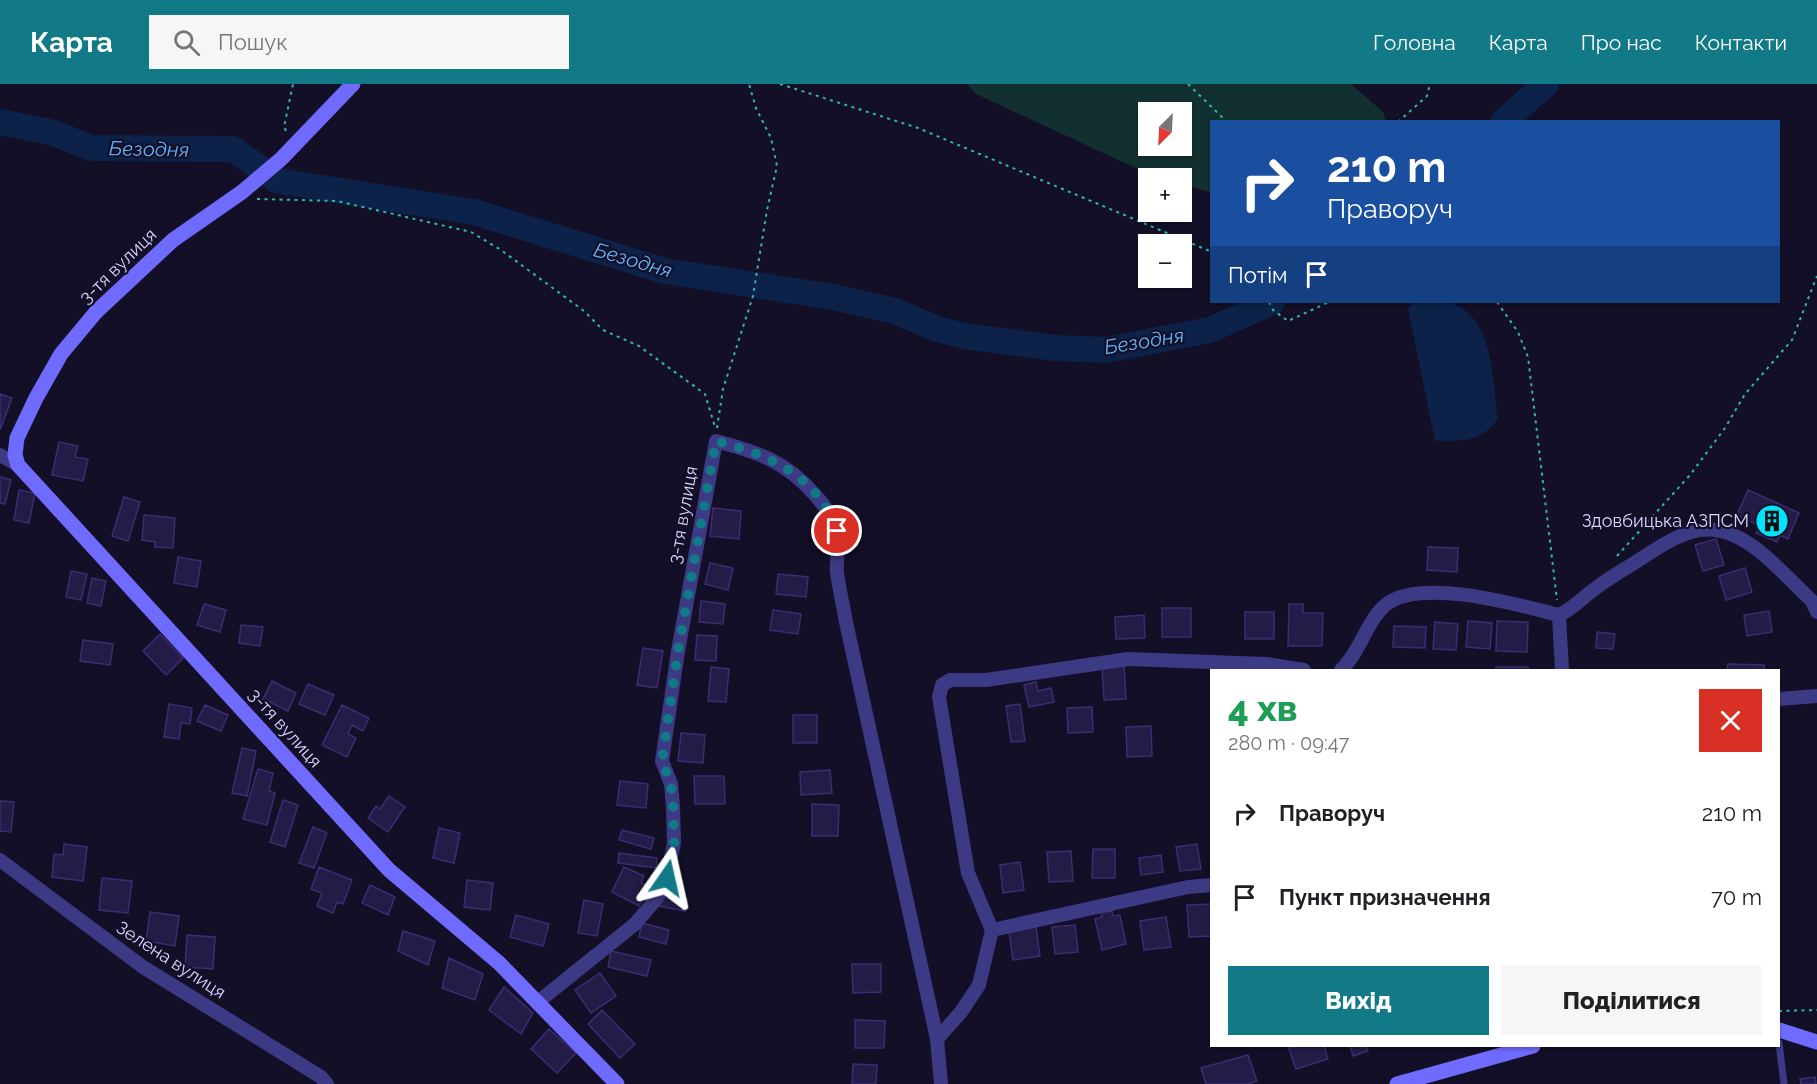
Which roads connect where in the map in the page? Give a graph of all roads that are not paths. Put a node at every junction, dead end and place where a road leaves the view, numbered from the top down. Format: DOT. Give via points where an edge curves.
graph roads {
  1 [pos="353,84"];
  2 [pos="0,455"];
  3 [pos="18,465"];
  4 [pos="1817,612"];
  5 [pos="1559,615"];
  6 [pos="1298,669"];
  7 [pos="1342,669"];
  8 [pos="1562,669"];
  9 [pos="1817,696"];
  10 [pos="1780,699"];
  11 [pos="0,860"];
  12 [pos="1210,885"];
  13 [pos="992,930"];
  14 [pos="538,1002"];
  15 [pos="1780,1030"];
  16 [pos="938,1039"];
  17 [pos="1817,1042"];
  18 [pos="1529,1047"];
  19 [pos="1779,1047"];
  20 [pos="327,1084"];
  21 [pos="617,1084"];
  22 [pos="940,1084"];
  23 [pos="1397,1084"];
  24 [pos="1784,1084"];
  1 -- 3 [label="street, 3-тя вулиця" via="286,154 246,189 173,240 96,312 62,354 36,398 17,438"];
  2 -- 3 [label="street, 3-тя вулиця"];
  3 -- 14 [label="street, 3-тя вулиця" via="389,870 499,963"];
  4 -- 5 [label="street" via="1812,601 1758,550 1711,528 1692,530 1668,541"];
  5 -- 7 [label="street" via="1479,595 1414,594 1388,603"];
  5 -- 8 [label="street"];
  6 -- 13 [label="street" via="1128,658 986,680 950,680 942,685 939,697 968,873"];
  9 -- 10 [label="street"];
  11 -- 20 [label="street, Зелена вулиця" via="143,967"];
  12 -- 13 [label="street"];
  13 -- 16 [label="street" via="979,984"];
  14 -- 16 [label="street, 3-тя вулиця" via="635,924 657,898 667,878 674,843 673,806 671,784 662,761 716,436 780,463 803,480 833,520 846,622"];
  14 -- 21 [label="street, 3-тя вулиця"];
  15 -- 17 [label="street"];
  16 -- 22 [label="street"];
  18 -- 23 [label="street"];
  19 -- 24 [label="lane"];
}
